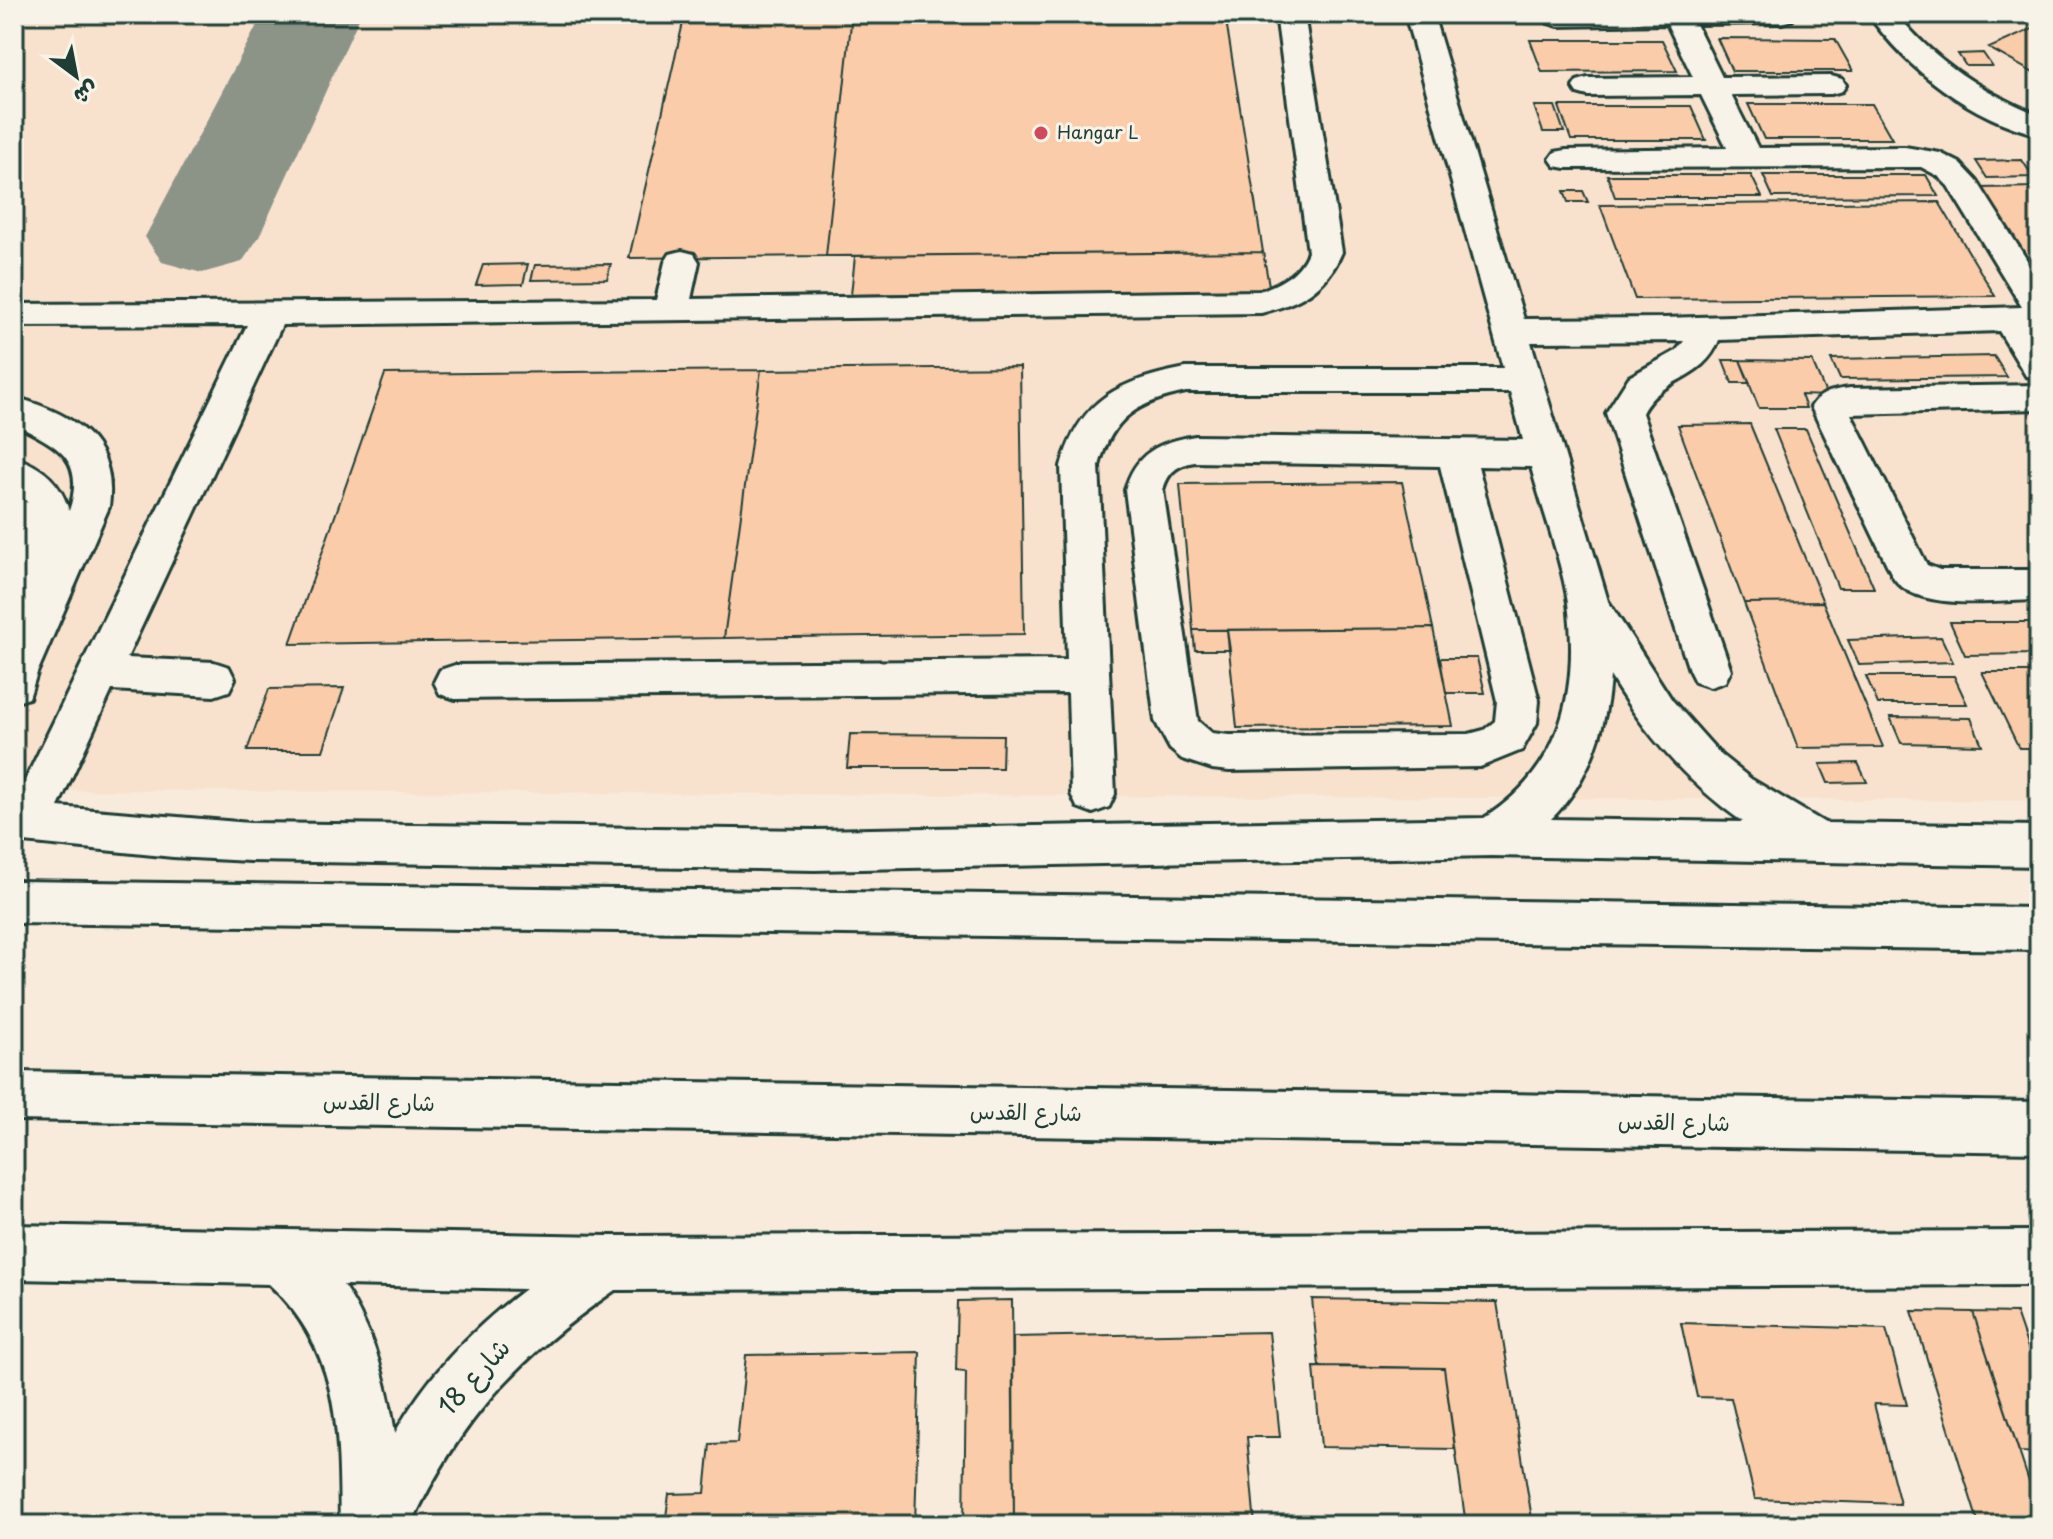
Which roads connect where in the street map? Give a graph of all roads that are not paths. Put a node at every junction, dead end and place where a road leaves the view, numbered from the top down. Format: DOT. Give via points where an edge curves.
graph roads {
  1 [pos="1290,14"];
  2 [pos="1419,14"];
  3 [pos="1782,14"];
  4 [pos="1882,14"];
  5 [pos="1677,15"];
  6 [pos="1558,17"];
  7 [pos="1831,85"];
  8 [pos="1712,86"];
  9 [pos="1588,87"];
  10 [pos="2038,125"];
  11 [pos="1747,158"];
  12 [pos="1566,159"];
  13 [pos="682,262"];
  14 [pos="671,311"];
  15 [pos="270,314"];
  16 [pos="2029,314"];
  17 [pos="14,315"];
  18 [pos="1704,329"];
  19 [pos="1510,331"];
  20 [pos="2039,367"];
  21 [pos="1524,380"];
  22 [pos="2039,397"];
  23 [pos="23,419"];
  24 [pos="1456,454"];
  25 [pos="1546,454"];
  26 [pos="14,471"];
  27 [pos="14,512"];
  28 [pos="22,581"];
  29 [pos="2039,585"];
  30 [pos="1588,601"];
  31 [pos="1710,670"];
  32 [pos="102,673"];
  33 [pos="1089,676"];
  34 [pos="214,679"];
  35 [pos="455,682"];
  36 [pos="14,686"];
  37 [pos="1093,794"];
  38 [pos="18,816"];
  39 [pos="1491,837"];
  40 [pos="1817,840"];
  41 [pos="2039,846"];
  42 [pos="14,902"];
  43 [pos="2039,929"];
  44 [pos="14,1096"];
  45 [pos="2039,1127"];
  46 [pos="14,1252"];
  47 [pos="279,1256"];
  48 [pos="2039,1258"];
  49 [pos="607,1263"];
  50 [pos="370,1525"];
  51 [pos="380,1525"];
  1 -- 14 [label="street" via="1325,252 1306,283 1286,295 1233,305"];
  2 -- 19 [label="street"];
  3 -- 5 [label="street"];
  4 -- 10 [label="street" via="1900,39 1934,69"];
  5 -- 6 [label="street"];
  5 -- 8 [label="street"];
  7 -- 8 [label="street"];
  8 -- 9 [label="street"];
  8 -- 11 [label="street"];
  11 -- 12 [label="street"];
  11 -- 16 [label="street" via="1905,156 1940,163 1961,181"];
  13 -- 14 [label="street"];
  14 -- 15 [label="street"];
  15 -- 17 [label="street"];
  15 -- 32 [label="street"];
  16 -- 18 [label="street"];
  16 -- 20 [label="street"];
  18 -- 19 [label="street"];
  18 -- 31 [label="street" via="1698,351 1644,384 1624,413"];
  19 -- 21 [label="street"];
  21 -- 25 [label="street"];
  21 -- 33 [label="street" via="1186,380 1133,395 1111,408 1094,424 1080,466"];
  22 -- 29 [label="street" via="1850,401 1829,407 1912,575 1925,584"];
  23 -- 36 [label="street" via="63,432 80,445 95,483 90,507"];
  24 -- 24 [label="street" via="1195,449 1157,461 1144,490 1182,735 1211,753 1469,752 1493,747 1510,736 1519,719 1518,701"];
  24 -- 25 [label="street"];
  25 -- 30 [label="street"];
  26 -- 28 [label="street" via="42,489 51,521"];
  27 -- 28 [label="street" via="22,527"];
  30 -- 39 [label="street" via="1589,685 1571,754 1542,799"];
  30 -- 40 [label="street" via="1634,679 1686,751 1748,804"];
  32 -- 34 [label="street"];
  32 -- 38 [label="street"];
  33 -- 35 [label="street"];
  33 -- 37 [label="street"];
  38 -- 39 [label="street" via="173,838 250,842 815,850"];
  39 -- 40 [label="street"];
  40 -- 41 [label="street"];
  42 -- 43 [label="street"];
  44 -- 45 [label="street, شارع القدس"];
  46 -- 47 [label="street"];
  47 -- 49 [label="street"];
  47 -- 50 [label="street" via="321,1301 341,1334 360,1385"];
  48 -- 49 [label="street"];
  49 -- 51 [label="street, شارع 18" via="545,1305 487,1358 435,1421"];
}
